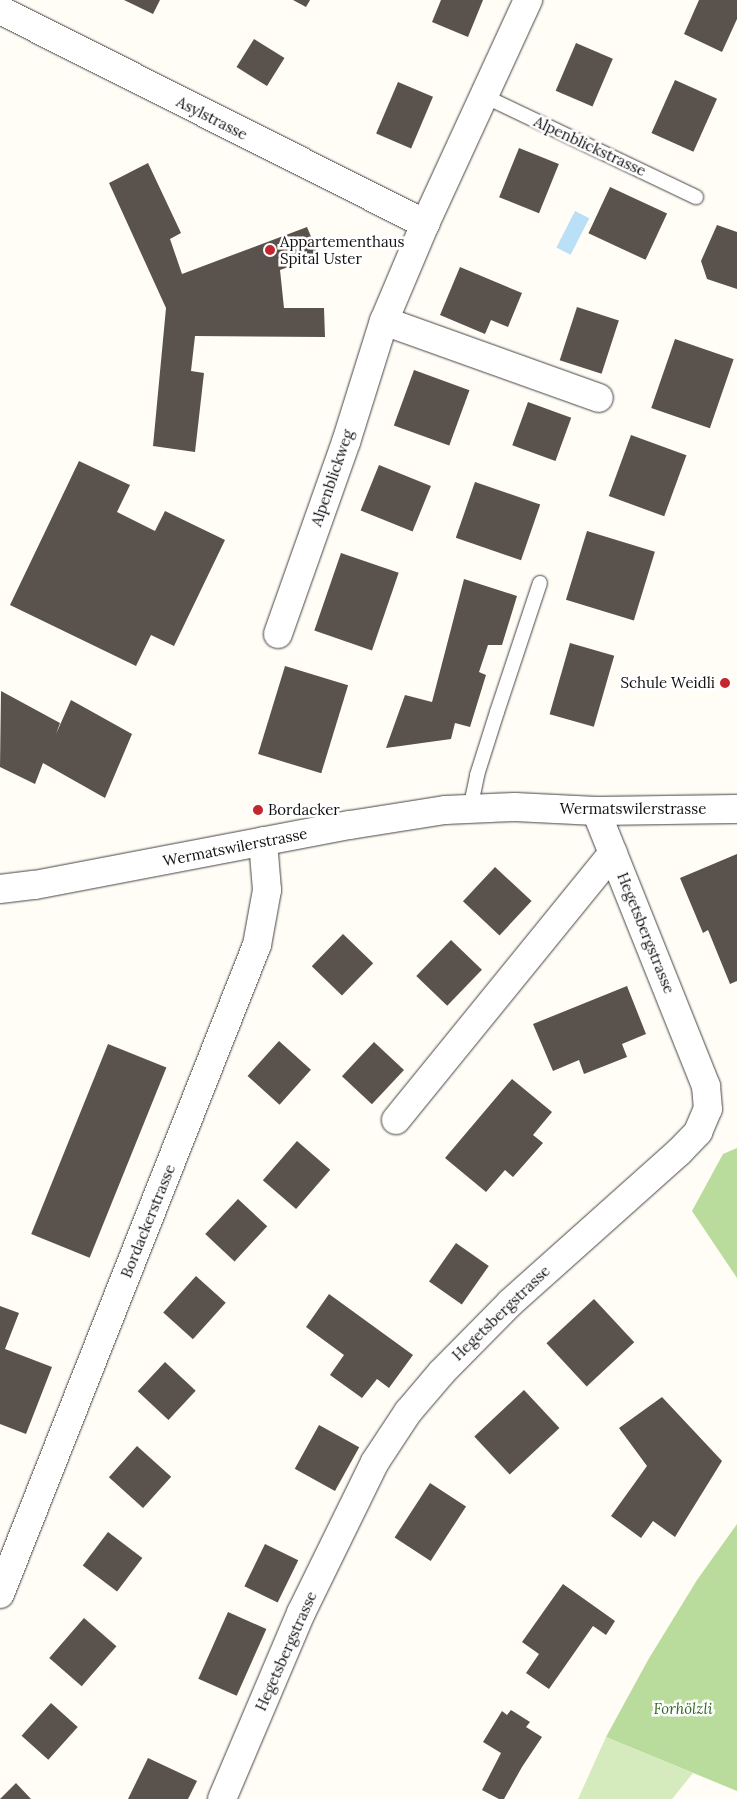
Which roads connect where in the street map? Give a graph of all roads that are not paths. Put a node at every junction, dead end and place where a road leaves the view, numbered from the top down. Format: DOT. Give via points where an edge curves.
graph roads {
  1 [pos="528,0"];
  2 [pos="5,14"];
  3 [pos="484,96"];
  4 [pos="696,197"];
  5 [pos="425,224"];
  6 [pos="384,321"];
  7 [pos="599,398"];
  8 [pos="540,583"];
  9 [pos="278,634"];
  10 [pos="470,809"];
  11 [pos="737,809"];
  12 [pos="596,811"];
  13 [pos="263,842"];
  14 [pos="613,853"];
  15 [pos="0,889"];
  16 [pos="396,1120"];
  17 [pos="0,1594"];
  18 [pos="222,1799"];
  1 -- 3 [label="street"];
  2 -- 5 [label="street, Asylstrasse"];
  3 -- 4 [label="lane, Alpenblickstrasse"];
  3 -- 5 [label="street"];
  5 -- 6 [label="street, Alpenblickweg"];
  6 -- 7 [label="street"];
  6 -- 9 [label="street, Alpenblickweg" via="346,442"];
  8 -- 10 [label="lane" via="496,712"];
  10 -- 12 [label="street, Wermatswilerstrasse" via="515,807"];
  10 -- 13 [label="street, Wermatswilerstrasse" via="350,824"];
  11 -- 12 [label="street, Wermatswilerstrasse"];
  12 -- 14 [label="street, Hegetsbergstrasse"];
  13 -- 15 [label="street, Wermatswilerstrasse"];
  13 -- 17 [label="street, Bordackerstrasse" via="267,890 257,945"];
  14 -- 16 [label="street, Hegetsbergstrasse"];
  14 -- 18 [label="street, Hegetsbergstrasse" via="703,1077 708,1109 698,1132 679,1152 510,1303 442,1372 408,1412 374,1462 301,1613"];
}
